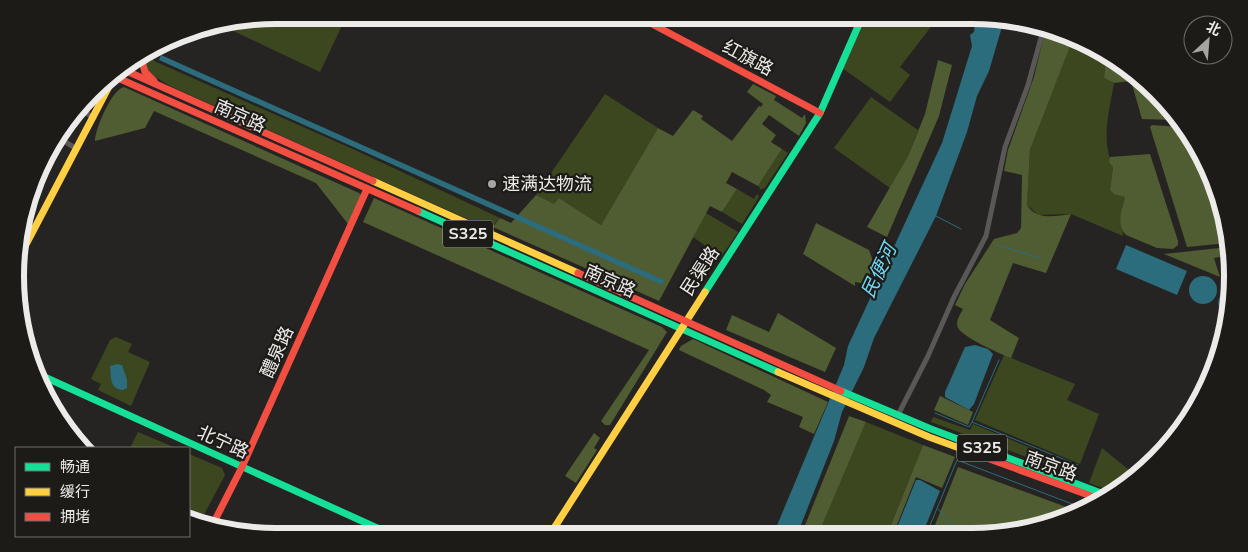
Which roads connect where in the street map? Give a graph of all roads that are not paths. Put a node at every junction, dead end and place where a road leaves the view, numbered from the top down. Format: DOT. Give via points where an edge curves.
graph roads {
  1 [pos="652,24"];
  2 [pos="859,24"];
  3 [pos="1042,34"];
  4 [pos="142,63"];
  5 [pos="129,71"];
  6 [pos="120,78"];
  7 [pos="108,88"];
  8 [pos="171,91"];
  9 [pos="84,112"];
  10 [pos="820,113"];
  11 [pos="94,118"];
  12 [pos="63,141"];
  13 [pos="77,149"];
  14 [pos="367,189"];
  15 [pos="28,234"];
  16 [pos="31,236"];
  17 [pos="26,246"];
  18 [pos="687,320"];
  19 [pos="681,329"];
  20 [pos="45,378"];
  21 [pos="50,380"];
  22 [pos="48,384"];
  23 [pos="898,415"];
  24 [pos="242,467"];
  25 [pos="1100,493"];
  26 [pos="1093,497"];
  27 [pos="215,521"];
  28 [pos="377,528"];
  29 [pos="554,528"];
  1 -- 10 [label="main road, 红旗路"];
  2 -- 10 [label="main road, 民渠路"];
  3 -- 23 [label="street" via="1006,147 986,236"];
  4 -- 8 [label="main road" via="150,78"];
  5 -- 8 [label="main road, 南京路 / S325"];
  6 -- 14 [label="main road, 南京路 / S325"];
  7 -- 11 [label="main road"];
  8 -- 18 [label="main road, 南京路 / S325"];
  9 -- 11 [label="street"];
  10 -- 18 [label="main road, 民渠路"];
  11 -- 13 [label="main road"];
  12 -- 13 [label="street"];
  13 -- 16 [label="main road"];
  14 -- 19 [label="main road, 南京路 / S325"];
  14 -- 24 [label="main road, 醴泉路"];
  15 -- 16 [label="street"];
  16 -- 17 [label="main road"];
  18 -- 19 [label="main road, 民渠路"];
  18 -- 23 [label="main road, 南京路 / S325"];
  19 -- 26 [label="main road, 南京路 / S325" via="929,437"];
  19 -- 29 [label="main road, 民渠路"];
  20 -- 21 [label="main road, 北宁路"];
  21 -- 22 [label="street"];
  21 -- 24 [label="main road, 北宁路"];
  23 -- 25 [label="main road, 南京路 / S325"];
  24 -- 27 [label="main road, 醴泉路"];
  24 -- 28 [label="main road, 北宁路"];
}
